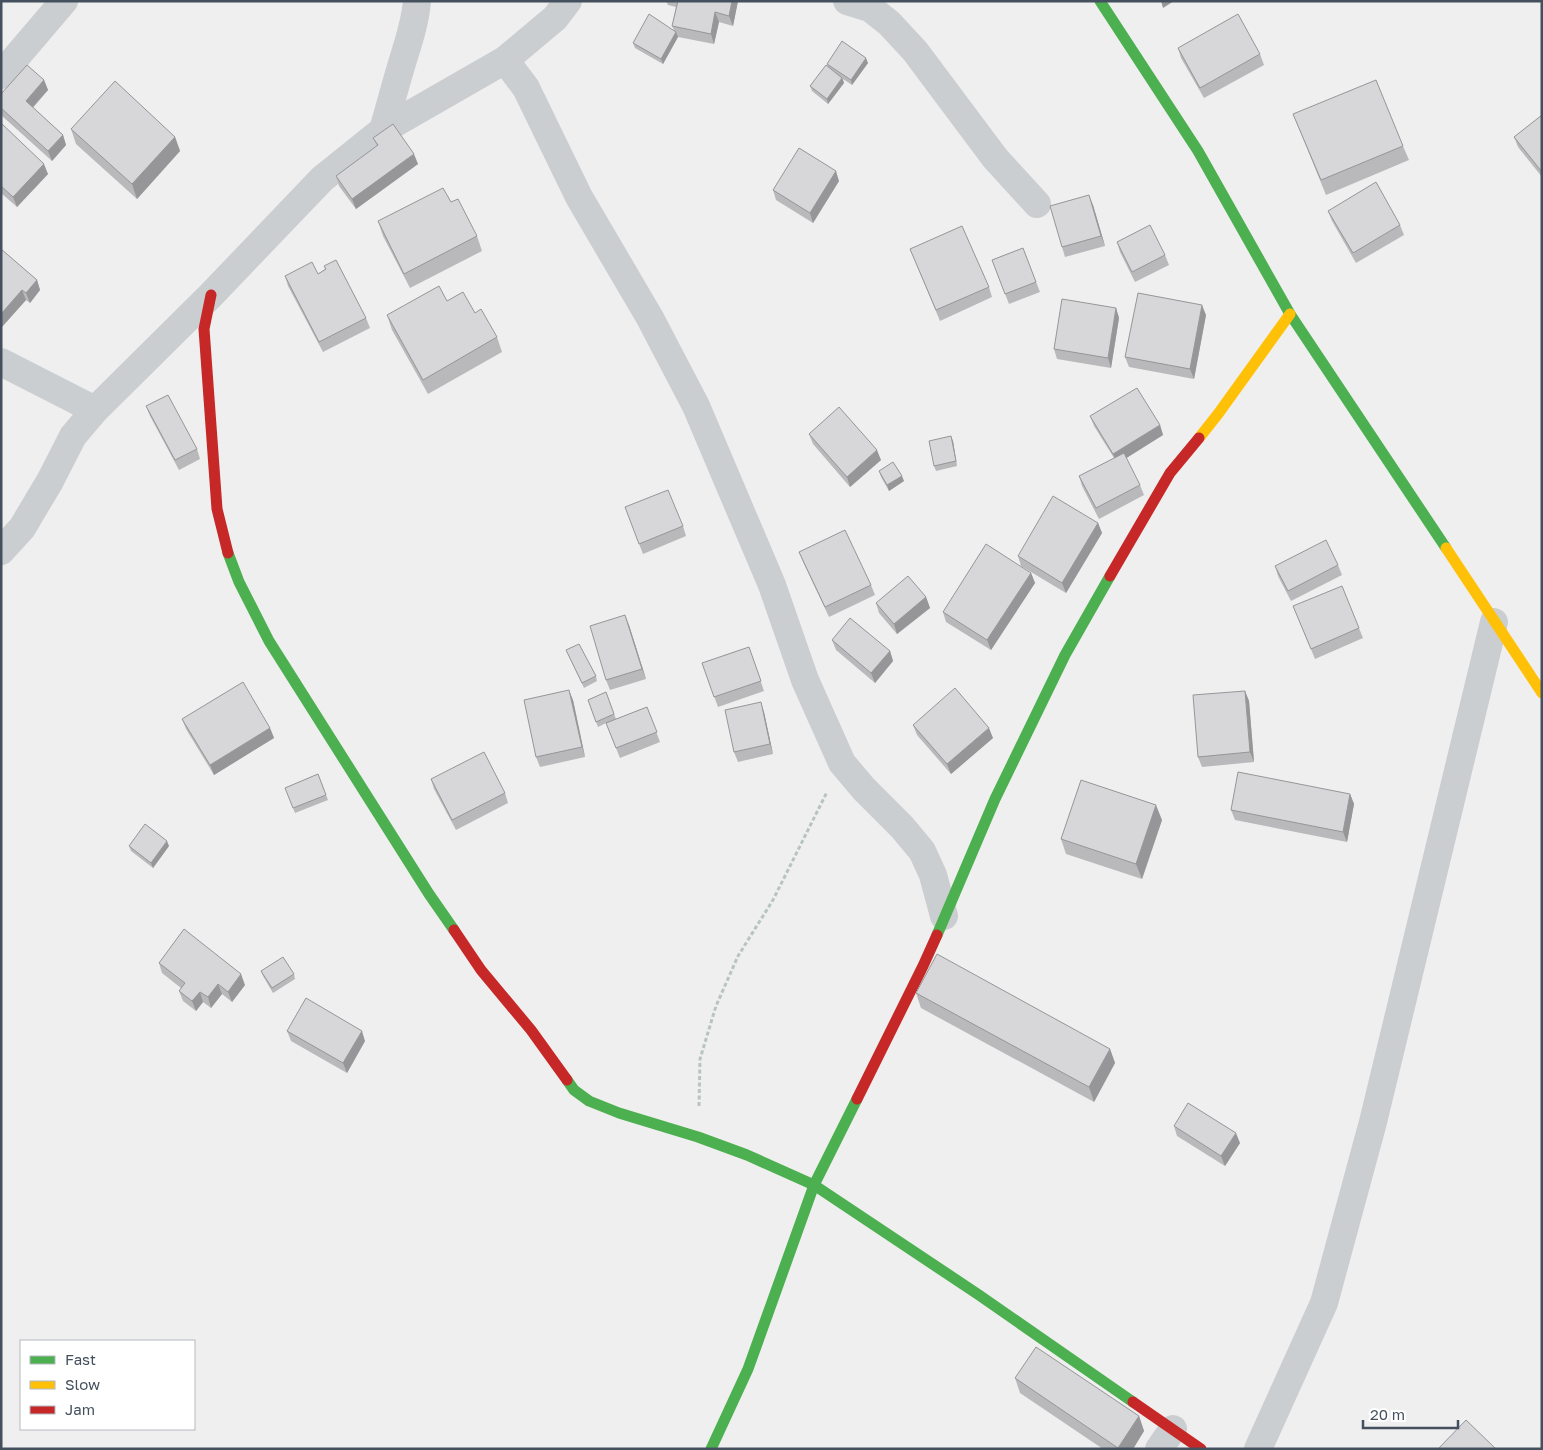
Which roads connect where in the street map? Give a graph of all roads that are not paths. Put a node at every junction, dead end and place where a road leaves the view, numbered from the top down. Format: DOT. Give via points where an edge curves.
graph roads {
  1 [pos="64,1"];
  2 [pos="417,1"];
  3 [pos="568,1"];
  4 [pos="1100,1"];
  5 [pos="860,4"];
  6 [pos="505,60"];
  7 [pos="1,75"];
  8 [pos="383,130"];
  9 [pos="1037,204"];
  10 [pos="211,295"];
  11 [pos="1290,314"];
  12 [pos="1,362"];
  13 [pos="96,410"];
  14 [pos="1,551"];
  15 [pos="1494,622"];
  16 [pos="1542,693"];
  17 [pos="944,916"];
  18 [pos="814,1185"];
  19 [pos="1166,1439"];
  20 [pos="711,1449"];
  21 [pos="1201,1449"];
  22 [pos="1258,1449"];
  1 -- 7 [label="street"];
  2 -- 8 [label="street" via="410,40"];
  3 -- 6 [label="street" via="555,18"];
  4 -- 11 [label="street" via="1198,150"];
  5 -- 9 [label="street" via="889,23 914,51 995,158"];
  6 -- 8 [label="street"];
  6 -- 17 [label="street" via="526,88 579,197 650,318 696,406 772,585 804,680 842,763 922,851 933,874"];
  8 -- 10 [label="street" via="322,180"];
  10 -- 13 [label="street"];
  10 -- 18 [label="street" via="204,330 218,509 228,554 269,641 429,894 481,970 531,1030 574,1090 590,1101 619,1113 698,1136"];
  11 -- 15 [label="street"];
  11 -- 17 [label="street" via="1218,414 1170,472 1065,655 995,799"];
  12 -- 13 [label="street"];
  13 -- 14 [label="street" via="73,436 22,528"];
  15 -- 16 [label="street"];
  15 -- 22 [label="street" via="1373,1122 1324,1303"];
  17 -- 18 [label="street"];
  18 -- 19 [label="street" via="979,1295"];
  18 -- 20 [label="street" via="748,1368"];
  19 -- 21 [label="street"];
}
